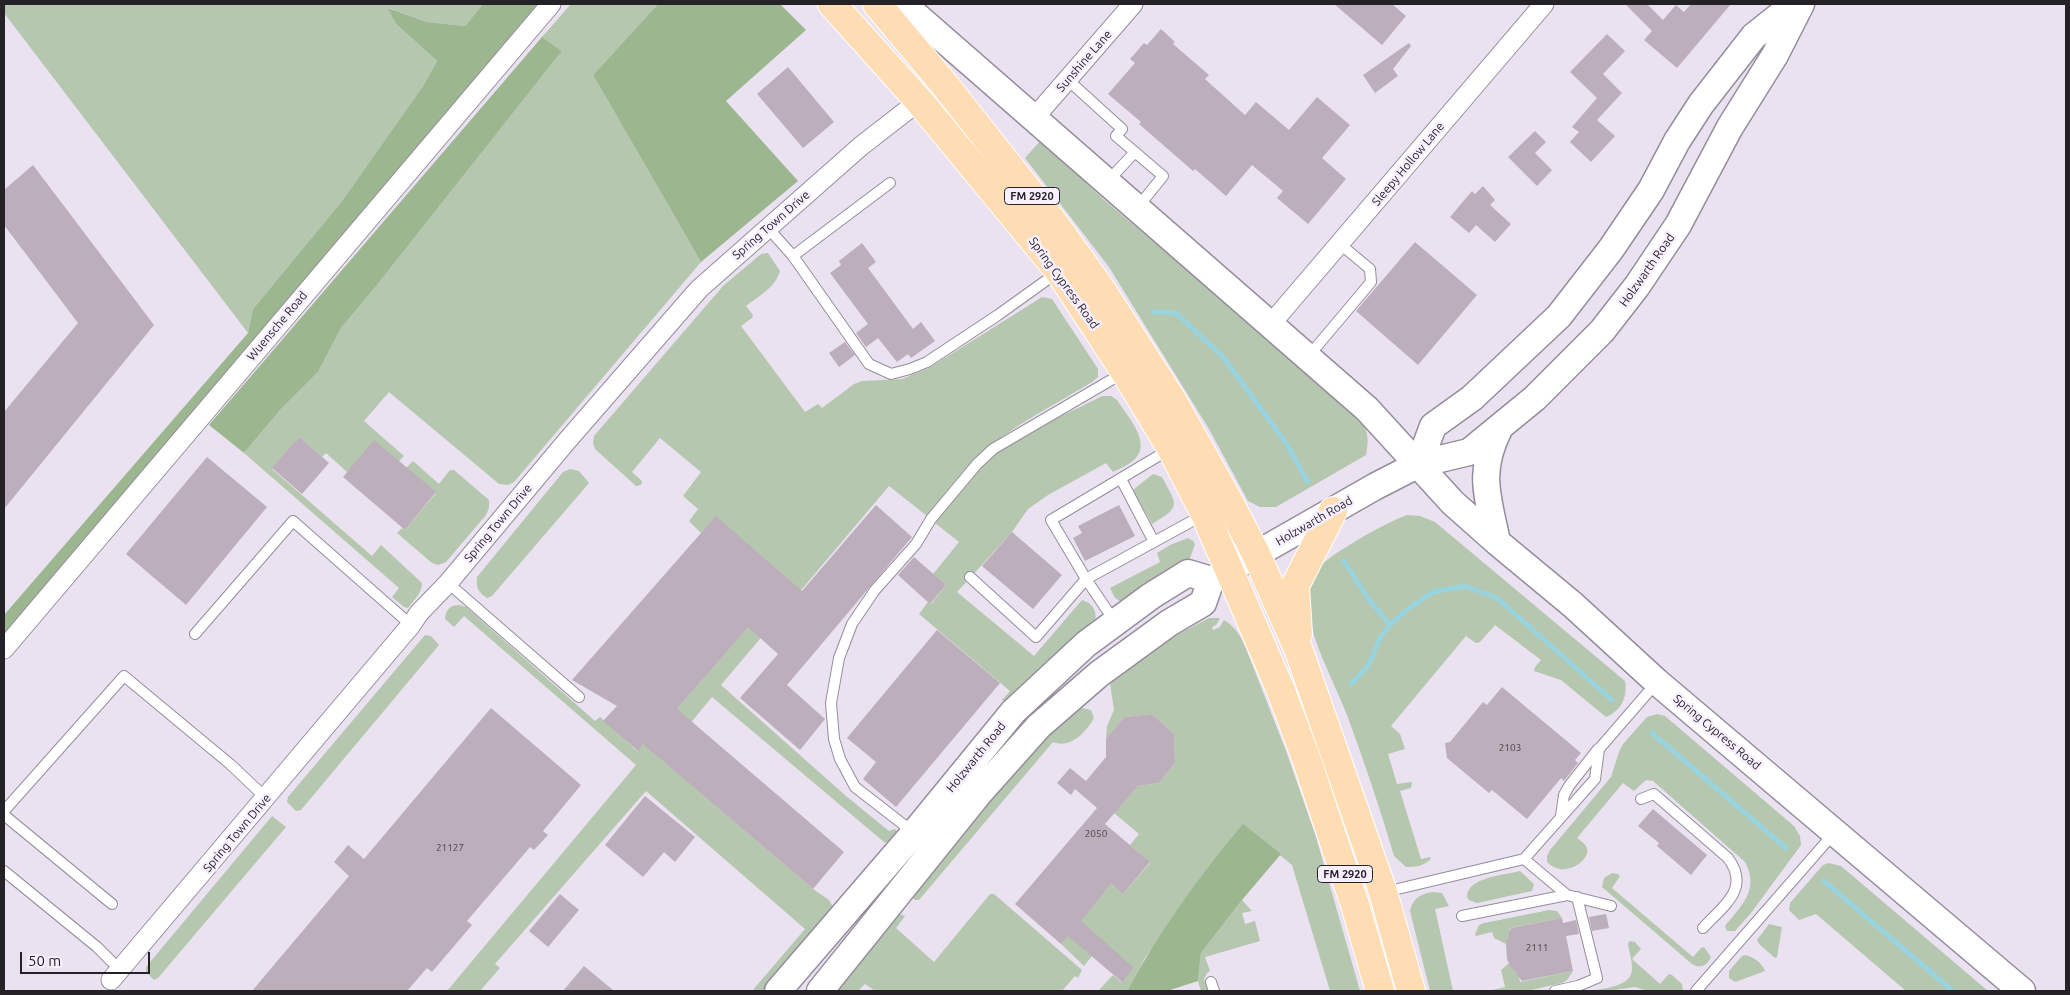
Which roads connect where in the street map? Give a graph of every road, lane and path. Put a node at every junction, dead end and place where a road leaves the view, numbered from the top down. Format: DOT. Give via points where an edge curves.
graph roads {
  1 [pos="552,4"];
  2 [pos="832,4"];
  3 [pos="877,4"];
  4 [pos="902,4"];
  5 [pos="1133,4"];
  6 [pos="1544,4"];
  7 [pos="1794,4"];
  8 [pos="1801,4"];
  9 [pos="1068,80"];
  10 [pos="919,101"];
  11 [pos="1034,118"];
  12 [pos="1134,152"];
  13 [pos="1108,182"];
  14 [pos="890,183"];
  15 [pos="1030,194"];
  16 [pos="1137,208"];
  17 [pos="768,228"];
  18 [pos="1340,244"];
  19 [pos="793,256"];
  20 [pos="1059,272"];
  21 [pos="1270,324"];
  22 [pos="1307,358"];
  23 [pos="1125,372"];
  24 [pos="1499,429"];
  25 [pos="1171,448"];
  26 [pos="1419,464"];
  27 [pos="1121,479"];
  28 [pos="1333,511"];
  29 [pos="1205,514"];
  30 [pos="1154,542"];
  31 [pos="1497,542"];
  32 [pos="1256,554"];
  33 [pos="1220,575"];
  34 [pos="970,577"];
  35 [pos="1086,579"];
  36 [pos="448,584"];
  37 [pos="1115,622"];
  38 [pos="411,626"];
  39 [pos="195,634"];
  40 [pos="4,649"];
  41 [pos="1299,651"];
  42 [pos="1657,682"];
  43 [pos="579,697"];
  44 [pos="1599,749"];
  45 [pos="266,798"];
  46 [pos="1640,799"];
  47 [pos="4,813"];
  48 [pos="1561,817"];
  49 [pos="1835,832"];
  50 [pos="914,833"];
  51 [pos="1524,859"];
  52 [pos="4,871"];
  53 [pos="875,878"];
  54 [pos="1383,892"];
  55 [pos="896,896"];
  56 [pos="1572,896"];
  57 [pos="112,904"];
  58 [pos="1611,906"];
  59 [pos="1462,916"];
  60 [pos="1703,928"];
  61 [pos="116,975"];
  62 [pos="778,991"];
  63 [pos="820,991"];
  64 [pos="1380,991"];
  65 [pos="1411,991"];
  66 [pos="1555,991"];
  67 [pos="1696,991"];
  68 [pos="2022,991"];
  1 -- 40 [label="street, Wuensche Road"];
  2 -- 10 [label="main road, Spring Cypress Road / FM 2920"];
  3 -- 15 [label="main road, Spring Cypress Road / FM 2920"];
  4 -- 11 [label="main road, Spring Cypress Road"];
  5 -- 9 [label="street, Sunshine Lane"];
  6 -- 18 [label="street, Sleepy Hollow Lane"];
  7 -- 26 [label="main road" via="1754,36 1701,104 1636,212 1558,316 1472,398 1433,426"];
  8 -- 24 [label="main road, Holzwarth Road" via="1678,225 1637,286 1602,331"];
  9 -- 11 [label="street, Sunshine Lane"];
  9 -- 12 [label="lane" via="1122,129 1116,136"];
  10 -- 15 [label="main road" via="944,106 1008,186"];
  10 -- 17 [label="street, Spring Town Drive" via="861,146"];
  10 -- 20 [label="main road, Spring Cypress Road / FM 2920"];
  11 -- 13 [label="main road, Spring Cypress Road"];
  12 -- 13 [label="lane"];
  12 -- 16 [label="lane" via="1163,176"];
  13 -- 16 [label="main road, Spring Cypress Road"];
  14 -- 19 [label="lane"];
  15 -- 32 [label="main road, Spring Cypress Road / FM 2920" via="1101,289 1166,392"];
  16 -- 21 [label="main road, Spring Cypress Road"];
  17 -- 19 [label="lane"];
  17 -- 36 [label="street, Spring Town Drive" via="699,288"];
  18 -- 21 [label="street, Sleepy Hollow Lane"];
  18 -- 22 [label="lane" via="1370,269 1371,282"];
  19 -- 20 [label="lane" via="869,364 891,374 927,362"];
  20 -- 23 [label="main road, Spring Cypress Road / FM 2920"];
  21 -- 22 [label="main road, Spring Cypress Road"];
  22 -- 26 [label="main road, Spring Cypress Road" via="1367,409"];
  23 -- 25 [label="main road, Spring Cypress Road / FM 2920"];
  23 -- 50 [label="lane" via="992,450 931,519 916,544 875,590 852,624 839,658 831,703 834,739 840,759 855,787"];
  24 -- 26 [label="main road, Holzwarth Road" via="1469,452"];
  24 -- 31 [label="main road" via="1490,448 1485,478"];
  25 -- 27 [label="lane"];
  25 -- 29 [label="main road, Spring Cypress Road / FM 2920"];
  26 -- 28 [label="main road, Holzwarth Road"];
  26 -- 31 [label="main road, Spring Cypress Road" via="1453,503"];
  27 -- 30 [label="lane"];
  27 -- 35 [label="lane" via="1051,520"];
  28 -- 32 [label="main road, Holzwarth Road"];
  28 -- 41 [label="main road" via="1296,586"];
  29 -- 30 [label="lane"];
  29 -- 33 [label="main road, Spring Cypress Road / FM 2920"];
  30 -- 35 [label="lane"];
  31 -- 42 [label="main road, Spring Cypress Road" via="1573,605"];
  32 -- 33 [label="main road, Holzwarth Road"];
  32 -- 41 [label="main road, FM 2920 / FM 2920"];
  33 -- 37 [label="main road, Holzwarth Road" via="1188,573"];
  33 -- 55 [label="main road, Holzwarth Road" via="1203,603 1169,623 1099,674 1039,726 980,792"];
  33 -- 64 [label="main road, FM 2920 / FM 2920" via="1306,758"];
  34 -- 35 [label="lane" via="1036,637"];
  35 -- 37 [label="lane"];
  36 -- 38 [label="street, Spring Town Drive" via="419,613"];
  36 -- 43 [label="lane"];
  37 -- 50 [label="main road, Holzwarth Road" via="1086,644 1013,712"];
  38 -- 39 [label="lane" via="292,521"];
  38 -- 45 [label="street, Spring Town Drive"];
  41 -- 54 [label="main road, FM 2920 / FM 2920"];
  42 -- 44 [label="lane"];
  42 -- 49 [label="main road, Spring Cypress Road"];
  44 -- 48 [label="lane" via="1569,786 1564,795"];
  44 -- 48 [label="lane" via="1595,779"];
  45 -- 47 [label="lane" via="124,676"];
  45 -- 61 [label="street, Spring Town Drive"];
  46 -- 60 [label="lane" via="1654,794 1728,858 1736,870 1738,886"];
  47 -- 57 [label="lane"];
  48 -- 51 [label="lane"];
  49 -- 67 [label="lane"];
  49 -- 68 [label="main road, Spring Cypress Road"];
  50 -- 53 [label="main road, Holzwarth Road"];
  51 -- 54 [label="lane"];
  51 -- 56 [label="lane"];
  52 -- 61 [label="lane" via="97,947"];
  53 -- 55 [label="main road"];
  53 -- 62 [label="main road, Holzwarth Road"];
  54 -- 65 [label="main road, FM 2920 / FM 2920"];
  55 -- 63 [label="main road, Holzwarth Road"];
  56 -- 58 [label="lane"];
  56 -- 59 [label="lane"];
  56 -- 66 [label="lane" via="1597,978"];
}
